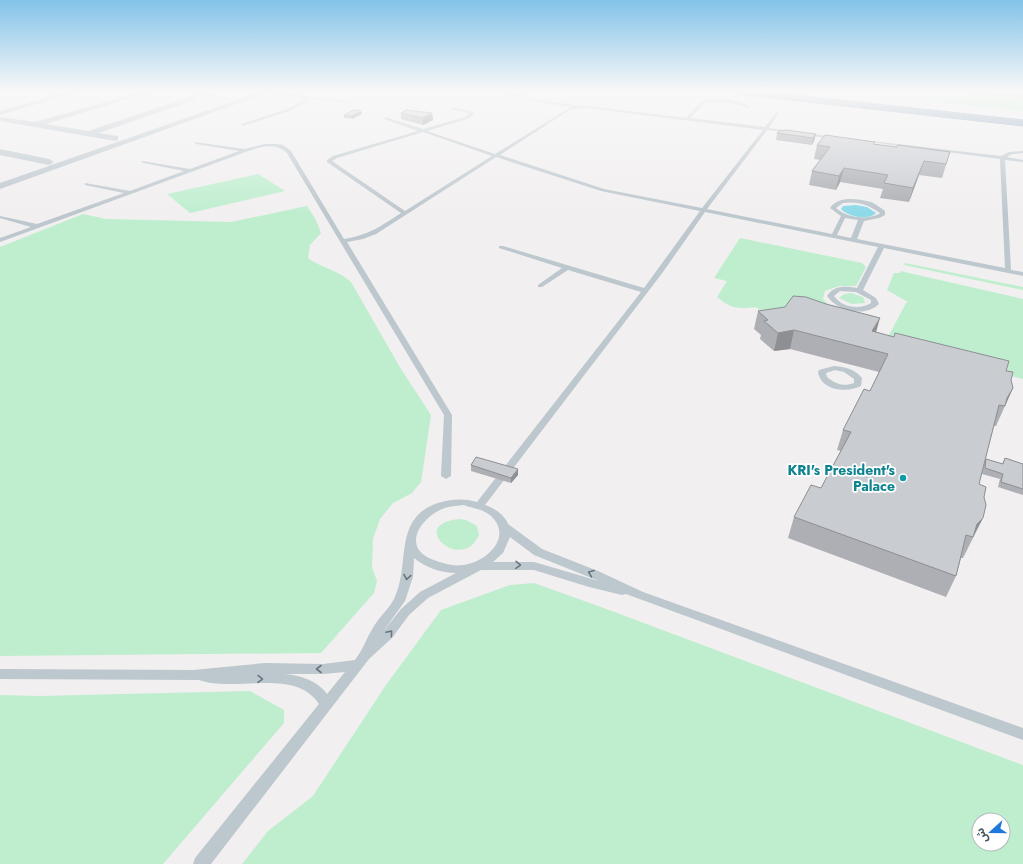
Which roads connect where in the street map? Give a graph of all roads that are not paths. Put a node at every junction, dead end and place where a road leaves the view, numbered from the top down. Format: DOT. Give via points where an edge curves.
graph roads {
  1 [pos="78,132"];
  2 [pos="93,132"];
  3 [pos="152,132"];
  4 [pos="418,132"];
  5 [pos="426,132"];
  6 [pos="531,132"];
  7 [pos="763,132"];
  8 [pos="792,132"];
  9 [pos="88,134"];
  10 [pos="115,138"];
  11 [pos="845,139"];
  12 [pos="860,141"];
  13 [pos="196,143"];
  14 [pos="244,150"];
  15 [pos="0,152"];
  16 [pos="1023,152"];
  17 [pos="494,155"];
  18 [pos="1002,158"];
  19 [pos="1023,161"];
  20 [pos="49,162"];
  21 [pos="144,162"];
  22 [pos="190,170"];
  23 [pos="87,184"];
  24 [pos="0,186"];
  25 [pos="130,192"];
  26 [pos="703,211"];
  27 [pos="405,213"];
  28 [pos="844,215"];
  29 [pos="2,217"];
  30 [pos="862,218"];
  31 [pos="36,226"];
  32 [pos="834,236"];
  33 [pos="0,240"];
  34 [pos="853,240"];
  35 [pos="342,241"];
  36 [pos="882,246"];
  37 [pos="501,248"];
  38 [pos="566,268"];
  39 [pos="1008,271"];
  40 [pos="1023,274"];
  41 [pos="540,286"];
  42 [pos="645,291"];
  43 [pos="859,291"];
  44 [pos="446,476"];
  45 [pos="480,505"];
  46 [pos="505,527"];
  47 [pos="410,538"];
  48 [pos="479,566"];
  49 [pos="639,595"];
  50 [pos="360,662"];
  51 [pos="0,674"];
  52 [pos="193,675"];
  53 [pos="328,704"];
  54 [pos="1023,734"];
  55 [pos="201,864"];
  1 -- 9 [label="street"];
  2 -- 9 [label="street"];
  3 -- 24 [label="street"];
  4 -- 27 [label="lane" via="329,161"];
  5 -- 17 [label="lane"];
  6 -- 17 [label="lane"];
  7 -- 26 [label="lane"];
  8 -- 11 [label="lane"];
  9 -- 10 [label="street"];
  12 -- 18 [label="lane"];
  13 -- 14 [label="lane"];
  14 -- 22 [label="lane"];
  14 -- 35 [label="lane" via="272,145 287,148"];
  15 -- 20 [label="street"];
  16 -- 18 [label="lane" via="1011,153"];
  17 -- 26 [label="lane" via="588,186"];
  17 -- 27 [label="lane"];
  18 -- 19 [label="lane"];
  18 -- 39 [label="lane"];
  21 -- 22 [label="lane"];
  22 -- 25 [label="lane"];
  23 -- 25 [label="lane"];
  25 -- 31 [label="lane"];
  26 -- 32 [label="lane"];
  26 -- 42 [label="lane"];
  27 -- 35 [label="lane" via="374,233"];
  28 -- 30 [label="lane"];
  28 -- 30 [label="lane" via="836,211 834,205 842,202 860,202 877,207 883,212 878,217"];
  28 -- 32 [label="lane"];
  29 -- 31 [label="lane"];
  30 -- 34 [label="lane"];
  31 -- 33 [label="lane"];
  32 -- 34 [label="lane"];
  34 -- 36 [label="lane"];
  35 -- 44 [label="lane" via="448,415"];
  36 -- 39 [label="lane"];
  36 -- 43 [label="lane"];
  37 -- 38 [label="lane"];
  38 -- 41 [label="lane"];
  38 -- 42 [label="lane"];
  39 -- 40 [label="lane"];
  42 -- 45 [label="lane"];
  43 -- 43 [label="lane" via="839,289 830,293 830,296 835,302 848,307 861,309 875,304 874,298"];
  45 -- 46 [label="lane" via="499,517"];
  45 -- 47 [label="lane" via="464,502 438,506 418,520"];
  46 -- 48 [label="lane" via="506,538 502,549 492,559"];
  49 -- 46 [label="lane, one-way" via="538,552"];
  47 -- 48 [label="lane" via="419,557 431,565 446,570"];
  47 -- 50 [label="lane, one-way" via="407,577 399,601 378,629"];
  48 -- 49 [label="lane, one-way" via="534,566"];
  50 -- 48 [label="lane, one-way" via="424,595"];
  49 -- 54 [label="lane"];
  50 -- 52 [label="lane, one-way" via="323,669 265,668"];
  50 -- 53 [label="lane"];
  51 -- 52 [label="lane"];
  52 -- 53 [label="lane, one-way" via="221,679 292,680 313,688"];
  53 -- 55 [label="lane"];
}
